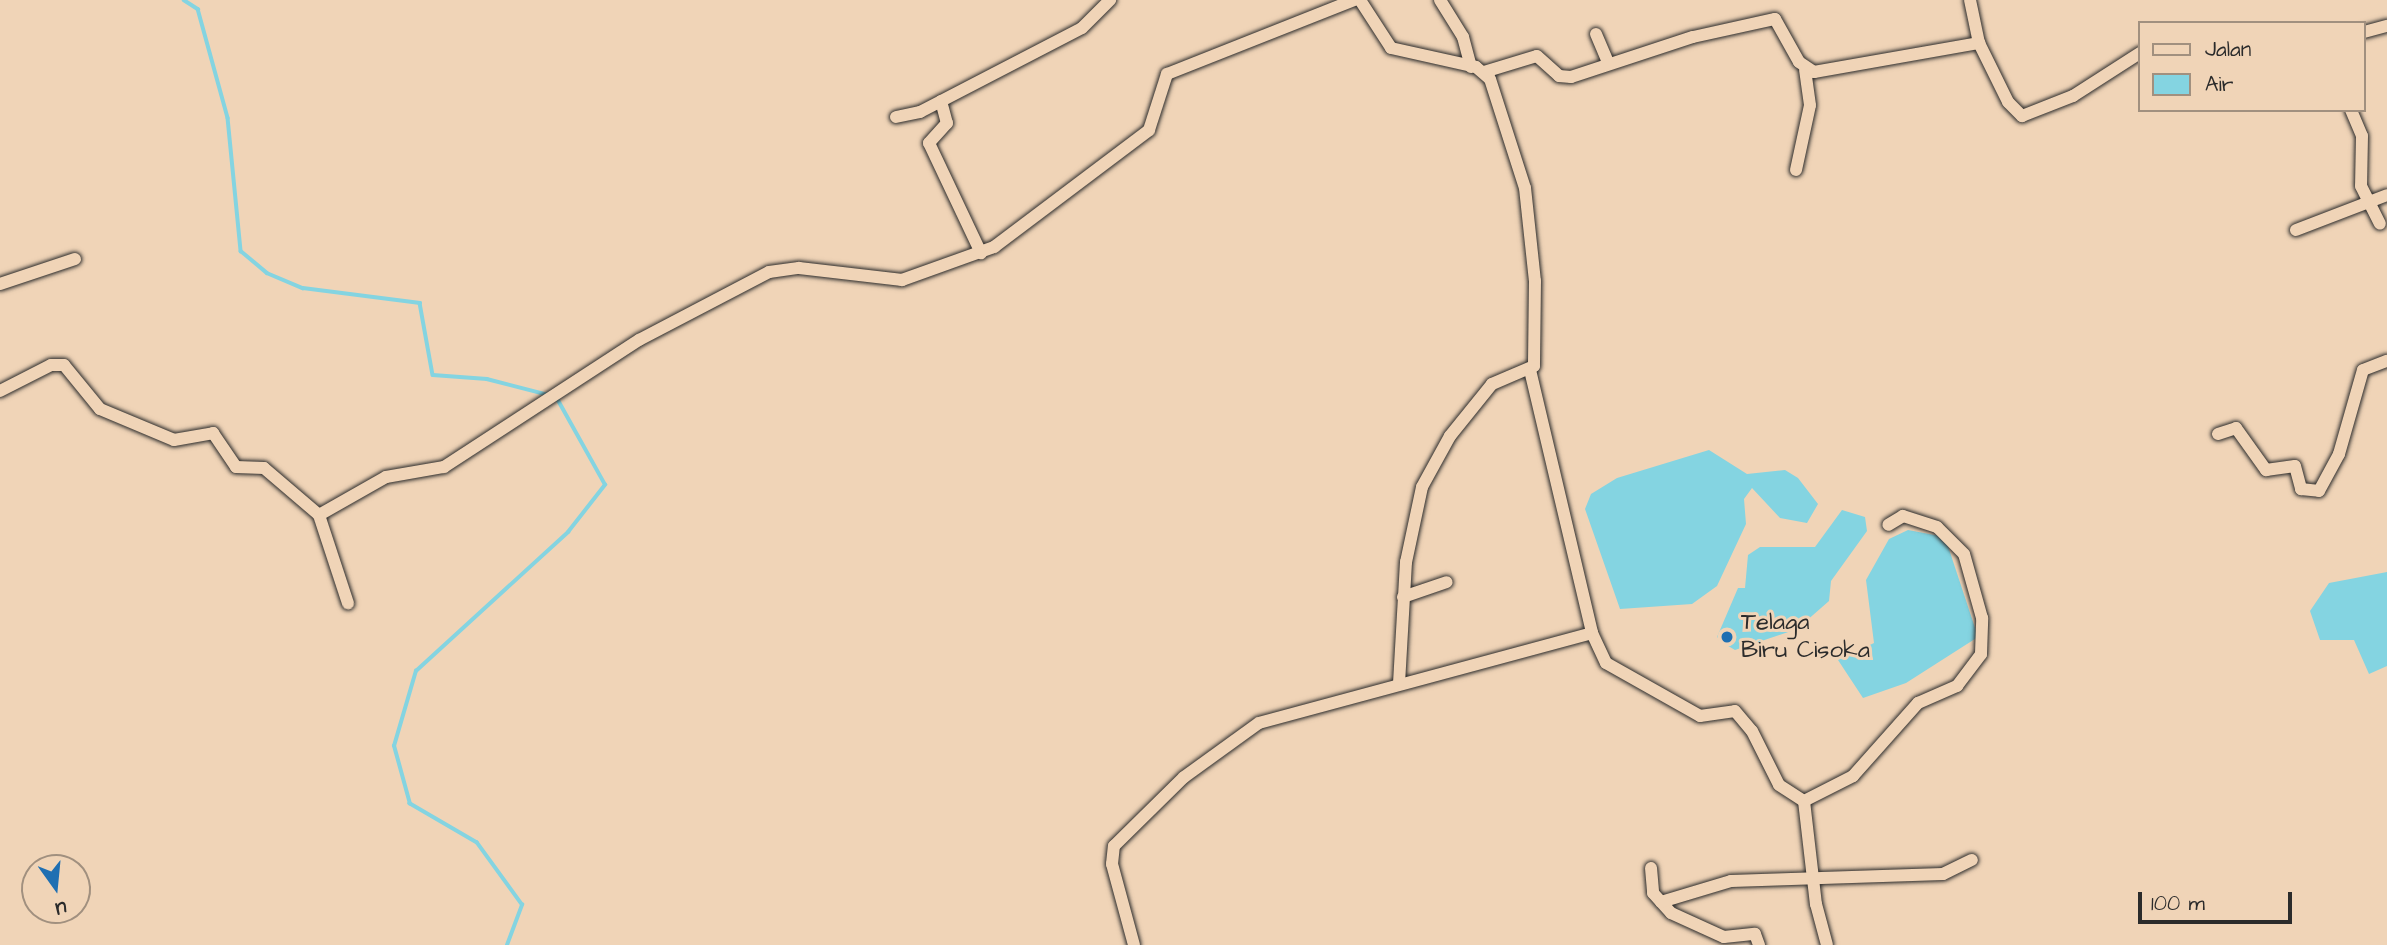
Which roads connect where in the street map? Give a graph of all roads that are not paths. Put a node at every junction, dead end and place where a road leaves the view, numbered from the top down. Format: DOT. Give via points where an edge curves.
graph roads {
  1 [pos="1110,0"];
  2 [pos="1354,0"];
  3 [pos="1360,0"];
  4 [pos="1440,0"];
  5 [pos="1970,0"];
  6 [pos="2387,26"];
  7 [pos="2366,31"];
  8 [pos="1596,34"];
  9 [pos="1979,43"];
  10 [pos="2138,54"];
  11 [pos="1608,62"];
  12 [pos="1471,67"];
  13 [pos="1805,70"];
  14 [pos="1484,72"];
  15 [pos="941,101"];
  16 [pos="2352,112"];
  17 [pos="896,117"];
  18 [pos="1796,170"];
  19 [pos="2387,195"];
  20 [pos="2370,201"];
  21 [pos="2380,224"];
  22 [pos="2296,230"];
  23 [pos="981,253"];
  24 [pos="75,259"];
  25 [pos="0,284"];
  26 [pos="2387,361"];
  27 [pos="1530,370"];
  28 [pos="0,391"];
  29 [pos="2218,434"];
  30 [pos="319,515"];
  31 [pos="1888,525"];
  32 [pos="1447,582"];
  33 [pos="1403,597"];
  34 [pos="348,603"];
  35 [pos="1592,633"];
  36 [pos="1399,684"];
  37 [pos="1804,801"];
  38 [pos="1972,860"];
  39 [pos="1651,868"];
  40 [pos="1817,883"];
  41 [pos="1661,902"];
  42 [pos="1134,945"];
  43 [pos="1759,945"];
  44 [pos="1827,945"];
  1 -- 15 [label="street" via="1082,28"];
  2 -- 23 [label="street" via="1172,70 1163,80 1149,130 1030,225"];
  3 -- 12 [label="street" via="1391,48"];
  4 -- 12 [label="street" via="1463,37"];
  5 -- 9 [label="street"];
  6 -- 7 [label="street"];
  8 -- 11 [label="street"];
  9 -- 10 [label="street" via="2008,102 2022,116 2073,96"];
  9 -- 13 [label="street"];
  11 -- 13 [label="street" via="1775,19"];
  11 -- 14 [label="street" via="1567,78 1536,56"];
  12 -- 14 [label="street"];
  13 -- 18 [label="street" via="1810,105"];
  14 -- 27 [label="street" via="1510,134 1530,217 1536,345"];
  15 -- 17 [label="street"];
  15 -- 23 [label="street" via="947,123 929,143"];
  16 -- 20 [label="street" via="2362,136 2359,174"];
  19 -- 20 [label="street"];
  20 -- 21 [label="street"];
  20 -- 22 [label="street"];
  23 -- 30 [label="street" via="902,280 799,268 769,272 579,377 444,467 386,477"];
  24 -- 25 [label="street"];
  26 -- 29 [label="street" via="2363,370 2339,454 2319,491 2301,489 2295,466 2266,470 2236,428"];
  27 -- 33 [label="street" via="1492,384 1426,477 1415,510"];
  27 -- 35 [label="street"];
  28 -- 30 [label="street" via="51,365 64,365 100,409 174,440 213,433 235,466 264,468"];
  30 -- 34 [label="street"];
  31 -- 37 [label="street" via="1903,516 1937,527 1964,554 1982,618 1981,654 1956,686 1918,703 1853,776"];
  32 -- 33 [label="street"];
  33 -- 36 [label="street"];
  35 -- 36 [label="street"];
  35 -- 37 [label="street" via="1606,663 1620,675 1700,716 1735,711 1752,731 1779,785"];
  36 -- 42 [label="street" via="1268,718 1184,778 1126,833 1114,846 1112,864"];
  37 -- 40 [label="street"];
  38 -- 40 [label="street" via="1943,874"];
  39 -- 41 [label="street" via="1653,893"];
  40 -- 41 [label="street" via="1731,881"];
  40 -- 44 [label="street"];
  41 -- 43 [label="street" via="1680,919 1724,937 1751,933"];
}
